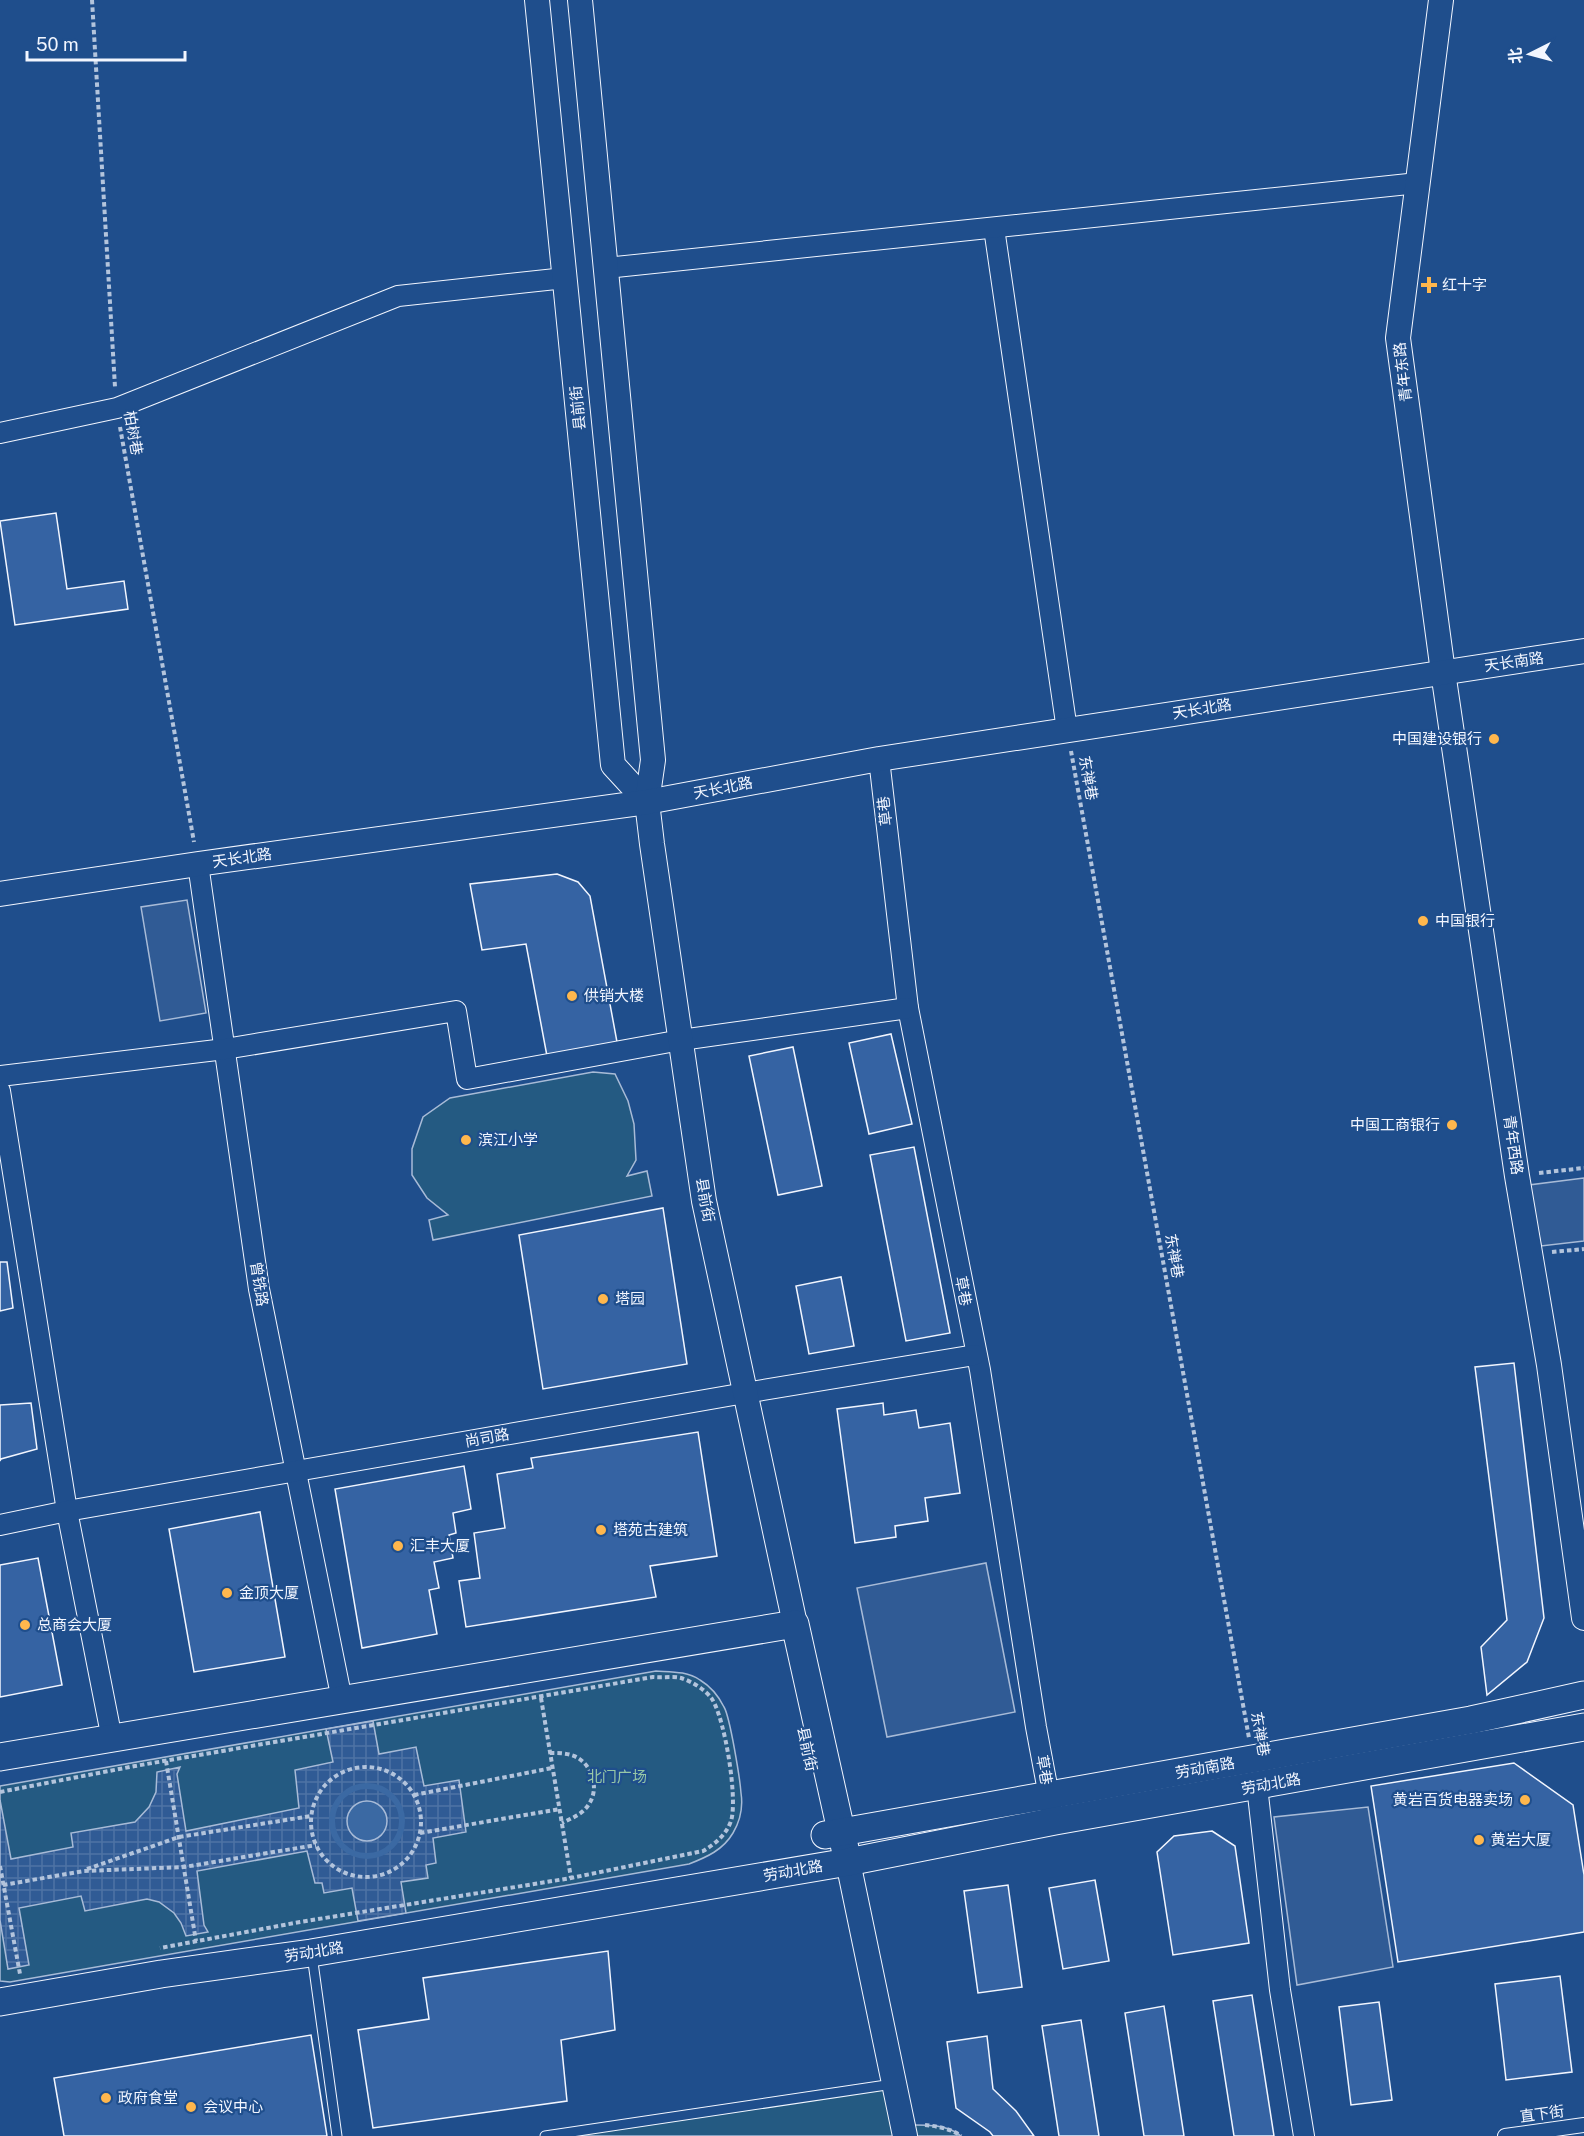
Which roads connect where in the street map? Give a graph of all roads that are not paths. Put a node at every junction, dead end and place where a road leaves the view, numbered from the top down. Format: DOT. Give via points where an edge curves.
graph roads {
  1 [pos="537,0"];
  2 [pos="580,0"];
  3 [pos="1441,0"];
  4 [pos="1418,183"];
  5 [pos="994,228"];
  6 [pos="606,268"];
  7 [pos="565,278"];
  8 [pos="0,433"];
  9 [pos="1584,651"];
  10 [pos="1443,672"];
  11 [pos="1067,730"];
  12 [pos="879,759"];
  13 [pos="647,802"];
  14 [pos="198,864"];
  15 [pos="0,894"];
  16 [pos="908,1008"];
  17 [pos="681,1040"];
  18 [pos="225,1049"];
  19 [pos="0,1076"];
  20 [pos="0,1091"];
  21 [pos="975,1356"];
  22 [pos="745,1393"];
  23 [pos="295,1471"];
  24 [pos="66,1511"];
  25 [pos="0,1525"];
  26 [pos="1584,1618"];
  27 [pos="788,1625"];
  28 [pos="1584,1695"];
  29 [pos="342,1700"];
  30 [pos="1584,1727"];
  31 [pos="112,1739"];
  32 [pos="0,1757"];
  33 [pos="1257,1786"];
  34 [pos="1052,1808"];
  35 [pos="833,1833"];
  36 [pos="840,1863"];
  37 [pos="311,1953"];
  38 [pos="0,2002"];
  39 [pos="894,2084"];
  40 [pos="1584,2125"];
  41 [pos="904,2131"];
  42 [pos="337,2136"];
  43 [pos="545,2136"];
  44 [pos="1304,2136"];
  45 [pos="1505,2136"];
  1 -- 7 [label="street, 县前街"];
  2 -- 6 [label="street, 县前街"];
  3 -- 4 [label="street, 青年东路"];
  4 -- 5 [label="street"];
  4 -- 10 [label="street, 青年东路" via="1398,338"];
  5 -- 6 [label="street"];
  5 -- 11 [label="street"];
  6 -- 13 [label="street, 县前街" via="653,760"];
  7 -- 8 [label="street" via="398,296 117,408"];
  7 -- 13 [label="street, 县前街" via="613,765"];
  9 -- 10 [label="street, 天长南路"];
  10 -- 11 [label="street, 天长北路"];
  10 -- 26 [label="street, 青年西路"];
  11 -- 12 [label="street, 天长北路"];
  12 -- 13 [label="street, 天长北路"];
  12 -- 16 [label="street, 草巷"];
  13 -- 14 [label="street, 天长北路"];
  13 -- 17 [label="street, 县前街"];
  14 -- 15 [label="street, 天长北路"];
  14 -- 18 [label="street, 曾铣路"];
  16 -- 17 [label="street"];
  16 -- 21 [label="street, 草巷"];
  17 -- 18 [label="street" via="467,1079 456,1011"];
  17 -- 22 [label="street, 县前街" via="704,1201"];
  18 -- 19 [label="street"];
  18 -- 23 [label="street, 曾铣路" via="259,1289"];
  20 -- 24 [label="street"];
  21 -- 22 [label="street, 尚司路"];
  21 -- 34 [label="street, 草巷"];
  22 -- 23 [label="street, 尚司路"];
  22 -- 27 [label="street, 县前街" via="788,1593"];
  23 -- 24 [label="street, 尚司路"];
  23 -- 29 [label="street, 曾铣路"];
  24 -- 25 [label="street, 尚司路"];
  24 -- 31 [label="street"];
  27 -- 29 [label="main road"];
  27 -- 35 [label="main road, 县前街"];
  28 -- 34 [label="main road, 劳动南路" via="1471,1720 1253,1759"];
  29 -- 31 [label="main road"];
  30 -- 33 [label="main road, 劳动北路"];
  31 -- 32 [label="main road"];
  33 -- 34 [label="main road, 劳动北路"];
  33 -- 44 [label="street" via="1280,1990"];
  34 -- 35 [label="main road, 劳动南路"];
  34 -- 36 [label="main road, 劳动北路"];
  35 -- 36 [label="main road, 县前街"];
  36 -- 37 [label="main road, 劳动北路"];
  36 -- 39 [label="street, 县前街" via="856,1898"];
  37 -- 38 [label="main road, 劳动北路"];
  37 -- 42 [label="lane"];
  39 -- 41 [label="street, 县前街"];
  39 -- 43 [label="lane"];
  40 -- 45 [label="street, 直下街"];
}
